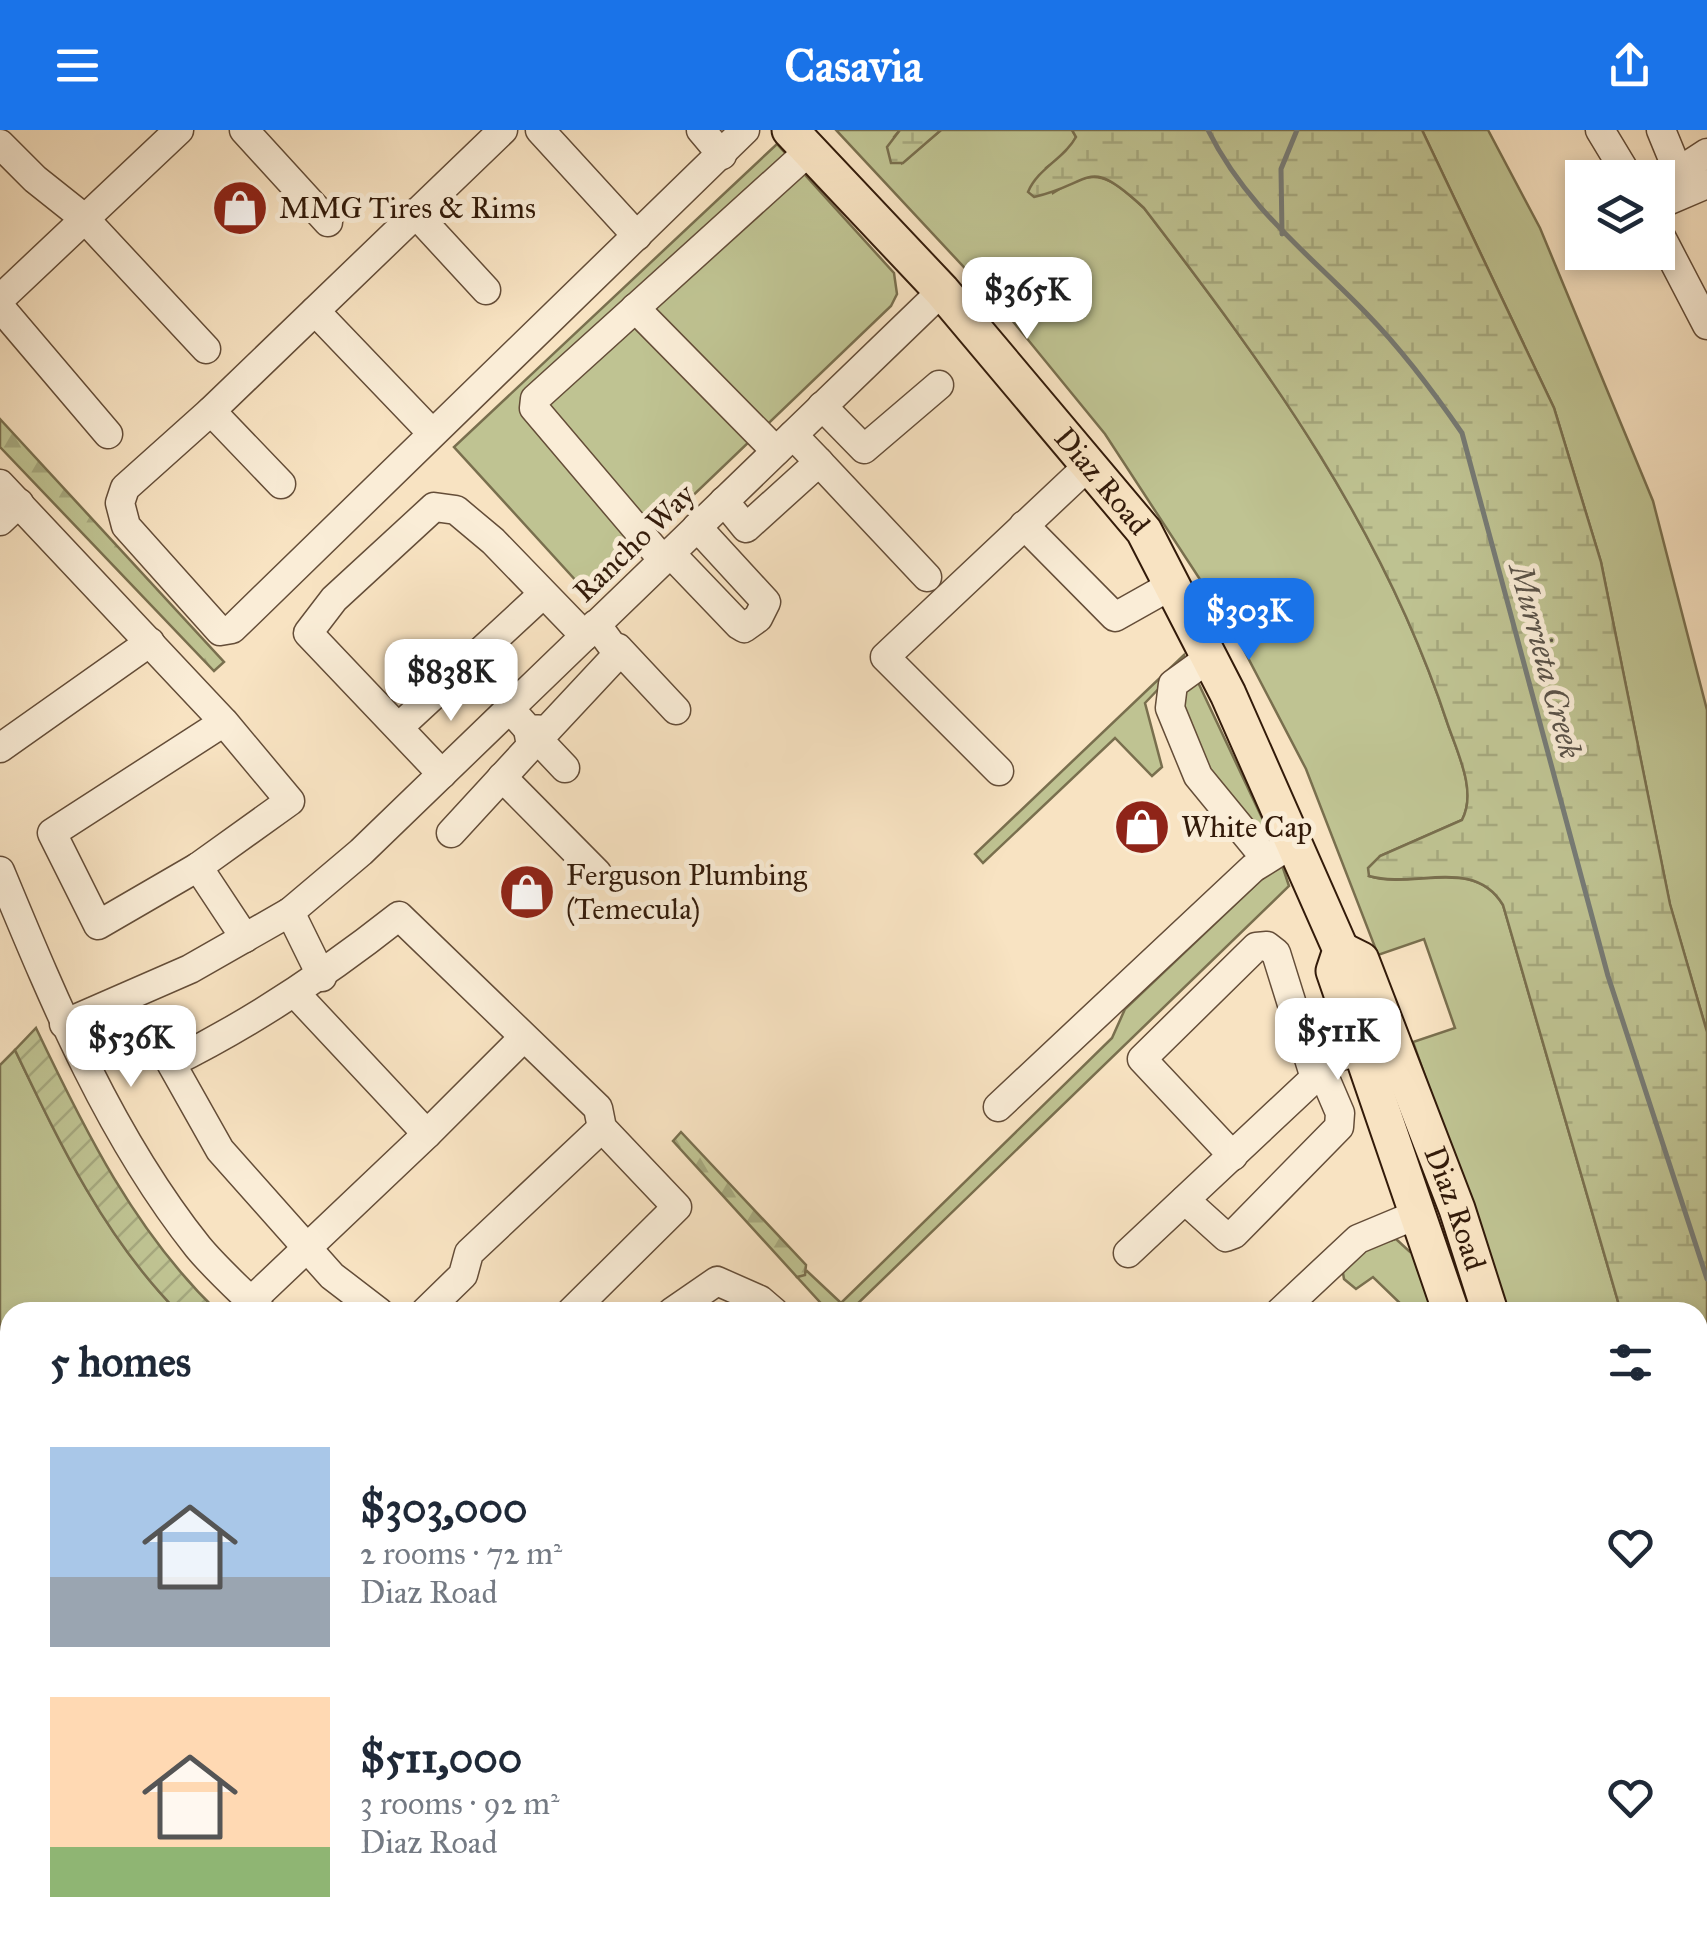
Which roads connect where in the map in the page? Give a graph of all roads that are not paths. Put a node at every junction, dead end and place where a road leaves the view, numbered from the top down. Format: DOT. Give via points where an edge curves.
graph roads {
  1 [pos="179,130"];
  2 [pos="244,130"];
  3 [pos="503,130"];
  4 [pos="540,130"];
  5 [pos="700,130"];
  6 [pos="745,130"];
  7 [pos="1600,130"];
  8 [pos="1660,130"];
  9 [pos="800,140"];
  10 [pos="0,144"];
  11 [pos="1707,153"];
  12 [pos="722,155"];
  13 [pos="1618,160"];
  14 [pos="1665,160"];
  15 [pos="1675,173"];
  16 [pos="1707,184"];
  17 [pos="1675,198"];
  18 [pos="415,213"];
  19 [pos="84,218"];
  20 [pos="328,222"];
  21 [pos="637,236"];
  22 [pos="1675,264"];
  23 [pos="486,290"];
  24 [pos="942,291"];
  25 [pos="0,298"];
  26 [pos="0,308"];
  27 [pos="635,308"];
  28 [pos="314,311"];
  29 [pos="1707,325"];
  30 [pos="206,349"];
  31 [pos="939,385"];
  32 [pos="822,406"];
  33 [pos="212,411"];
  34 [pos="431,432"];
  35 [pos="108,434"];
  36 [pos="784,443"];
  37 [pos="819,462"];
  38 [pos="1089,465"];
  39 [pos="280,484"];
  40 [pos="724,501"];
  41 [pos="6,503"];
  42 [pos="1024,525"];
  43 [pos="697,527"];
  44 [pos="666,556"];
  45 [pos="928,578"];
  46 [pos="1172,584"];
  47 [pos="544,594"];
  48 [pos="590,630"];
  49 [pos="150,642"];
  50 [pos="618,648"];
  51 [pos="1209,658"];
  52 [pos="509,708"];
  53 [pos="676,710"];
  54 [pos="224,722"];
  55 [pos="399,728"];
  56 [pos="528,729"];
  57 [pos="0,748"];
  58 [pos="566,768"];
  59 [pos="999,771"];
  60 [pos="442,774"];
  61 [pos="502,778"];
  62 [pos="452,833"];
  63 [pos="1280,851"];
  64 [pos="198,868"];
  65 [pos="0,871"];
  66 [pos="597,873"];
  67 [pos="290,912"];
  68 [pos="245,938"];
  69 [pos="1340,950"];
  70 [pos="1119,954"];
  71 [pos="1139,975"];
  72 [pos="322,977"];
  73 [pos="295,993"];
  74 [pos="64,1024"];
  75 [pos="524,1038"];
  76 [pos="1361,1049"];
  77 [pos="1319,1075"];
  78 [pos="998,1107"];
  79 [pos="602,1128"];
  80 [pos="427,1134"];
  81 [pos="1232,1156"];
  82 [pos="1186,1200"];
  83 [pos="1418,1214"];
  84 [pos="307,1250"];
  85 [pos="1128,1253"];
  86 [pos="251,1302"];
  87 [pos="260,1302"];
  88 [pos="366,1302"];
  89 [pos="435,1302"];
  90 [pos="581,1302"];
  91 [pos="687,1302"];
  92 [pos="762,1302"];
  93 [pos="1291,1302"];
  94 [pos="1448,1302"];
  95 [pos="1487,1302"];
  1 -- 19 [label="street"];
  2 -- 20 [label="street"];
  3 -- 18 [label="street"];
  4 -- 21 [label="street"];
  5 -- 12 [label="street"];
  6 -- 12 [label="street"];
  7 -- 13 [label="street"];
  8 -- 14 [label="street"];
  9 -- 24 [label="main road, Diaz Road"];
  9 -- 27 [label="street"];
  10 -- 19 [label="street"];
  11 -- 15 [label="street"];
  12 -- 21 [label="street"];
  16 -- 17 [label="street"];
  18 -- 23 [label="street"];
  18 -- 28 [label="street"];
  19 -- 25 [label="street"];
  19 -- 30 [label="street"];
  21 -- 34 [label="street"];
  22 -- 29 [label="street"];
  24 -- 32 [label="street, Rancho Way"];
  24 -- 38 [label="main road, Diaz Road"];
  26 -- 35 [label="street"];
  27 -- 36 [label="street"];
  27 -- 44 [label="street" via="533,405"];
  28 -- 33 [label="street"];
  28 -- 34 [label="street"];
  31 -- 32 [label="street" via="864,449"];
  32 -- 36 [label="street, Rancho Way"];
  33 -- 34 [label="street" via="125,488 120,511 126,526 220,631 228,632"];
  33 -- 39 [label="street"];
  36 -- 37 [label="street"];
  36 -- 40 [label="street, Rancho Way"];
  37 -- 40 [label="street" via="746,528"];
  37 -- 45 [label="street"];
  38 -- 42 [label="street"];
  38 -- 46 [label="main road, Diaz Road" via="1144,531"];
  40 -- 43 [label="street, Rancho Way"];
  41 -- 49 [label="street"];
  42 -- 46 [label="street" via="1115,617"];
  42 -- 59 [label="street" via="885,657"];
  43 -- 44 [label="street, Rancho Way"];
  43 -- 44 [label="street" via="766,602 758,618 739,625"];
  44 -- 48 [label="street, Rancho Way"];
  46 -- 51 [label="main road, Diaz Road"];
  47 -- 48 [label="street"];
  47 -- 55 [label="street"];
  47 -- 55 [label="street" via="456,510 434,507 404,531 334,598 308,633"];
  48 -- 50 [label="street"];
  48 -- 52 [label="street, Rancho Way"];
  49 -- 54 [label="street"];
  49 -- 57 [label="street"];
  50 -- 53 [label="street"];
  50 -- 56 [label="street" via="614,664 547,730"];
  51 -- 63 [label="main road, Diaz Road"];
  51 -- 63 [label="street" via="1173,684 1170,708 1205,787"];
  52 -- 56 [label="street"];
  52 -- 60 [label="street, Rancho Way"];
  54 -- 64 [label="street" via="290,801"];
  54 -- 64 [label="street" via="52,834 98,924"];
  55 -- 60 [label="street"];
  56 -- 58 [label="street"];
  56 -- 61 [label="street" via="531,746"];
  60 -- 67 [label="street, Rancho Way"];
  61 -- 62 [label="street"];
  61 -- 66 [label="street"];
  63 -- 69 [label="main road, Diaz Road"];
  63 -- 71 [label="street"];
  64 -- 68 [label="street"];
  65 -- 74 [label="street"];
  67 -- 68 [label="street, Rancho Way"];
  67 -- 72 [label="street"];
  68 -- 74 [label="street, Rancho Way"];
  69 -- 76 [label="main road, Diaz Road" via="1334,971"];
  69 -- 95 [label="main road, Diaz Road" via="1362,960"];
  70 -- 71 [label="street"];
  71 -- 78 [label="street"];
  72 -- 73 [label="street"];
  72 -- 75 [label="street" via="400,916"];
  73 -- 80 [label="street"];
  73 -- 84 [label="street" via="171,1063 220,1150"];
  74 -- 86 [label="street" via="114,1118 198,1247"];
  75 -- 79 [label="street" via="598,1108"];
  75 -- 80 [label="street"];
  76 -- 77 [label="street" via="1336,1058"];
  76 -- 83 [label="main road, Diaz Road"];
  77 -- 81 [label="street"];
  77 -- 81 [label="street" via="1276,953 1256,948 1142,1060"];
  77 -- 82 [label="street" via="1340,1113 1339,1128 1234,1234 1226,1237"];
  79 -- 89 [label="street" via="469,1253 463,1275"];
  79 -- 90 [label="street" via="677,1208"];
  80 -- 84 [label="street"];
  81 -- 82 [label="street"];
  82 -- 85 [label="street"];
  83 -- 93 [label="street" via="1358,1239"];
  83 -- 94 [label="main road, Diaz Road"];
  84 -- 87 [label="street"];
  84 -- 88 [label="street"];
  91 -- 92 [label="street" via="717,1281"];
}
